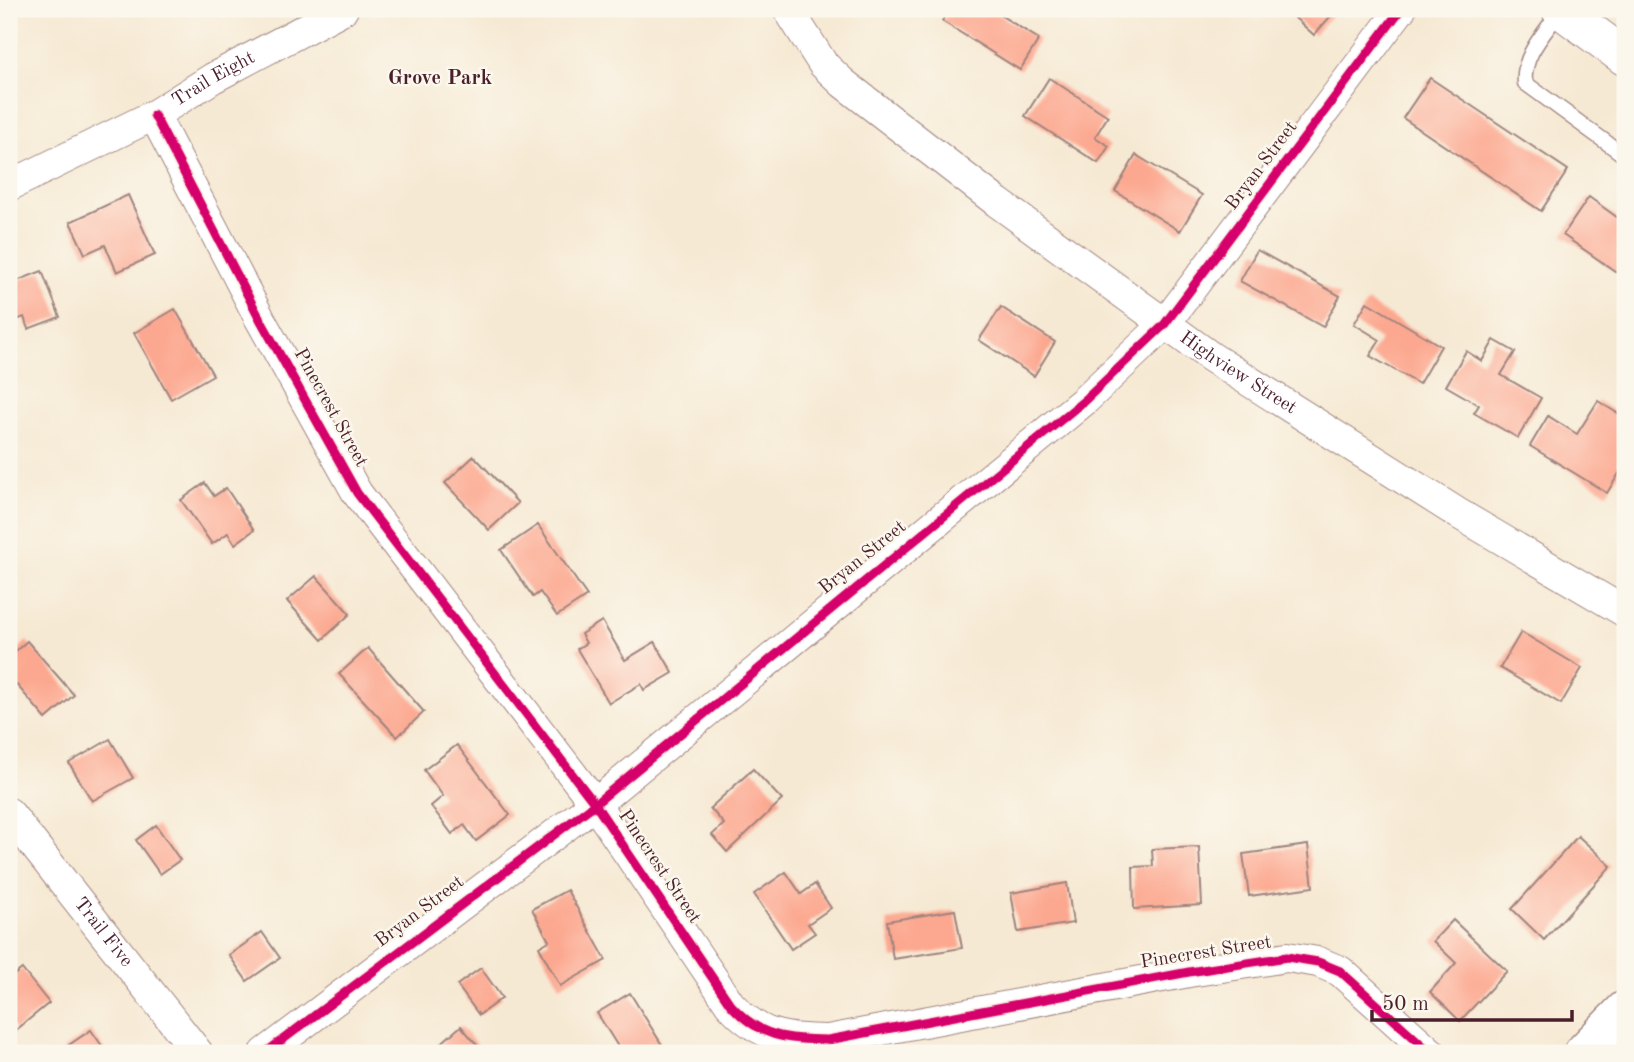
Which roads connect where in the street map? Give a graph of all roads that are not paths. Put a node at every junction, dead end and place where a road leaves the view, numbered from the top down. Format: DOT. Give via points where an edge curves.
graph roads {
  1 [pos="343,9"];
  2 [pos="788,9"];
  3 [pos="1401,9"];
  4 [pos="1560,9"];
  5 [pos="1625,57"];
  6 [pos="154,115"];
  7 [pos="1625,156"];
  8 [pos="9,186"];
  9 [pos="1164,325"];
  10 [pos="1625,612"];
  11 [pos="595,804"];
  12 [pos="9,813"];
  13 [pos="1625,1010"];
  14 [pos="198,1053"];
  15 [pos="265,1053"];
  16 [pos="1431,1053"];
  17 [pos="1583,1053"];
  1 -- 6 [label="street, Trail Eight"];
  2 -- 9 [label="street, Highview Street" via="823,64 843,83"];
  3 -- 9 [label="street, Bryan Street"];
  4 -- 5 [label="street"];
  4 -- 7 [label="lane" via="1528,58 1525,83"];
  6 -- 8 [label="street, Trail Eight"];
  6 -- 11 [label="street, Pinecrest Street" via="357,493"];
  9 -- 10 [label="street, Highview Street" via="1459,514"];
  9 -- 11 [label="street, Bryan Street" via="1085,400"];
  11 -- 15 [label="street, Bryan Street"];
  11 -- 16 [label="street, Pinecrest Street" via="730,1004 747,1023 778,1036 828,1040 1287,957 1340,971"];
  12 -- 14 [label="street, Trail Five"];
  13 -- 17 [label="main road"];
}
